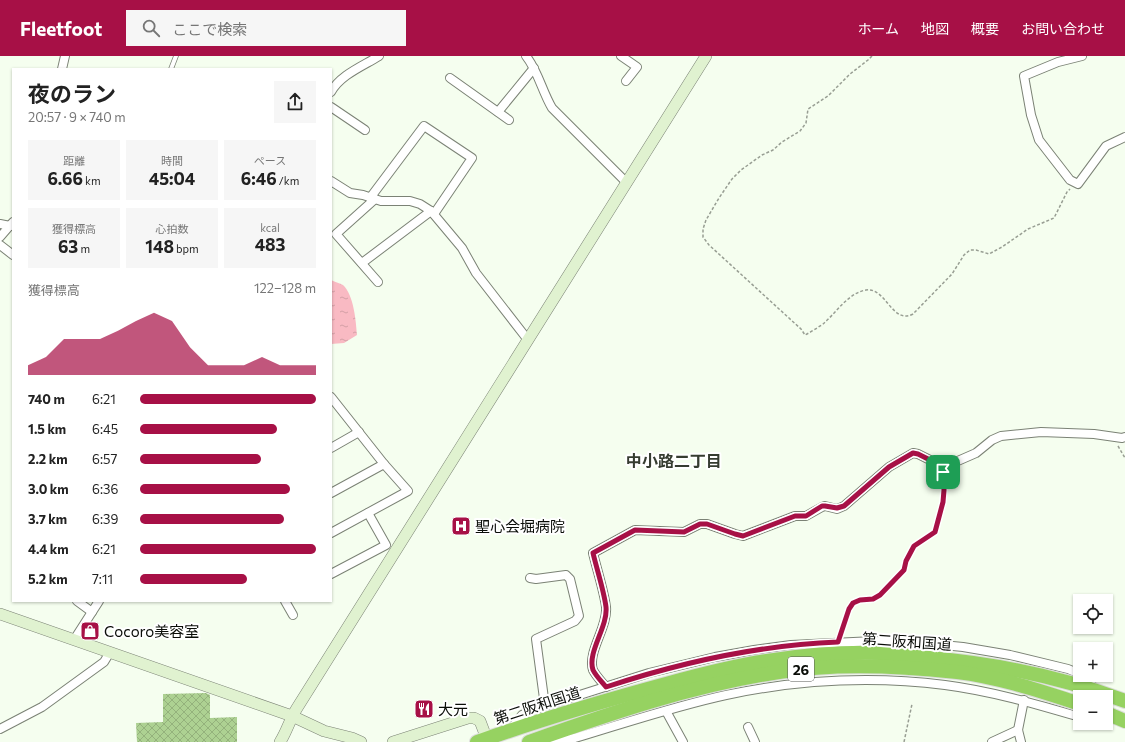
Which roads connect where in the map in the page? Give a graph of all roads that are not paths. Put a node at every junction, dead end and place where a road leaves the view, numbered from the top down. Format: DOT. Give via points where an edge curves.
graph roads {
  1 [pos="65,56"];
  2 [pos="176,56"];
  3 [pos="379,56"];
  4 [pos="526,56"];
  5 [pos="621,56"];
  6 [pos="706,56"];
  7 [pos="1082,56"];
  8 [pos="62,68"];
  9 [pos="171,68"];
  10 [pos="534,68"];
  11 [pos="450,78"];
  12 [pos="626,81"];
  13 [pos="332,90"];
  14 [pos="332,108"];
  15 [pos="498,112"];
  16 [pos="509,120"];
  17 [pos="365,130"];
  18 [pos="1125,138"];
  19 [pos="332,183"];
  20 [pos="627,183"];
  21 [pos="372,198"];
  22 [pos="432,213"];
  23 [pos="0,224"];
  24 [pos="12,224"];
  25 [pos="0,237"];
  26 [pos="0,245"];
  27 [pos="12,254"];
  28 [pos="362,263"];
  29 [pos="378,282"];
  30 [pos="528,340"];
  31 [pos="332,401"];
  32 [pos="359,432"];
  33 [pos="1125,437"];
  34 [pos="332,447"];
  35 [pos="384,464"];
  36 [pos="332,492"];
  37 [pos="368,513"];
  38 [pos="332,532"];
  39 [pos="332,573"];
  40 [pos="530,578"];
  41 [pos="78,602"];
  42 [pos="98,602"];
  43 [pos="286,602"];
  44 [pos="92,612"];
  45 [pos="0,614"];
  46 [pos="293,615"];
  47 [pos="74,640"];
  48 [pos="110,652"];
  49 [pos="1073,671"];
  50 [pos="1088,682"];
  51 [pos="606,687"];
  52 [pos="1096,690"];
  53 [pos="1113,696"];
  54 [pos="1024,700"];
  55 [pos="1125,701"];
  56 [pos="1073,702"];
  57 [pos="545,706"];
  58 [pos="666,711"];
  59 [pos="1073,715"];
  60 [pos="292,716"];
  61 [pos="748,727"];
  62 [pos="0,729"];
  63 [pos="1018,730"];
  64 [pos="509,732"];
  65 [pos="535,740"];
  66 [pos="484,741"];
  67 [pos="280,742"];
  68 [pos="360,742"];
  69 [pos="393,742"];
  70 [pos="683,742"];
  71 [pos="755,742"];
  72 [pos="992,742"];
  73 [pos="1021,742"];
  1 -- 8 [label="street"];
  2 -- 9 [label="lane"];
  3 -- 13 [label="street" via="341,80"];
  4 -- 10 [label="street"];
  5 -- 12 [label="street" via="637,67"];
  6 -- 20 [label="street"];
  7 -- 18 [label="street" via="1058,62 1024,76 1031,115 1039,140 1070,180 1078,184 1106,146"];
  10 -- 15 [label="street"];
  10 -- 20 [label="street" via="552,108"];
  11 -- 15 [label="street"];
  14 -- 17 [label="street"];
  15 -- 16 [label="street"];
  19 -- 21 [label="street" via="350,193"];
  20 -- 30 [label="street"];
  21 -- 22 [label="street" via="392,202 410,201 420,204"];
  21 -- 22 [label="street" via="424,126 472,158"];
  21 -- 28 [label="street" via="336,234"];
  22 -- 28 [label="street"];
  22 -- 30 [label="street" via="462,248 476,274"];
  23 -- 24 [label="street"];
  24 -- 25 [label="street"];
  26 -- 27 [label="street"];
  28 -- 29 [label="street"];
  30 -- 60 [label="street"];
  31 -- 32 [label="street"];
  32 -- 34 [label="street"];
  32 -- 35 [label="street"];
  33 -- 51 [label="street" via="1041,432 1001,436 976,453 944,467 913,453 889,467 844,506 822,506 806,516 795,516 743,536 707,524 700,524 684,532 635,530 593,553 606,608 594,653 593,669"];
  35 -- 36 [label="street"];
  35 -- 37 [label="street" via="408,491"];
  37 -- 38 [label="street"];
  37 -- 39 [label="street" via="386,546"];
  40 -- 57 [label="street" via="566,575 570,579 579,616 575,621 536,639"];
  41 -- 44 [label="street"];
  42 -- 44 [label="street"];
  43 -- 46 [label="street"];
  44 -- 47 [label="street"];
  45 -- 47 [label="street"];
  47 -- 48 [label="street"];
  48 -- 60 [label="street"];
  48 -- 62 [label="street" via="104,662 42,707"];
  49 -- 51 [label="street" via="1010,655 962,647 912,642 838,642 791,645 738,653 649,673"];
  50 -- 52 [label="street"];
  51 -- 57 [label="street"];
  52 -- 64 [label="highway, 第二阪和国道 / 26" via="1003,667 948,660 880,653 818,655 767,660 715,671 620,696"];
  53 -- 55 [label="highway, 第二阪和国道 / 26"];
  54 -- 58 [label="street" via="945,685 865,680 796,684 726,695"];
  54 -- 59 [label="street"];
  54 -- 63 [label="street"];
  56 -- 65 [label="highway, 第二阪和国道 / 26" via="1015,683 958,672 880,667 818,668 780,671 699,687 645,702"];
  57 -- 64 [label="street" via="522,715"];
  58 -- 65 [label="street" via="575,738"];
  58 -- 70 [label="street"];
  60 -- 67 [label="street"];
  60 -- 68 [label="street" via="324,731"];
  61 -- 71 [label="street"];
  63 -- 72 [label="street"];
  63 -- 73 [label="street"];
  64 -- 66 [label="highway, 第二阪和国道 / 26"];
  66 -- 69 [label="street" via="480,721 468,718"];
}
